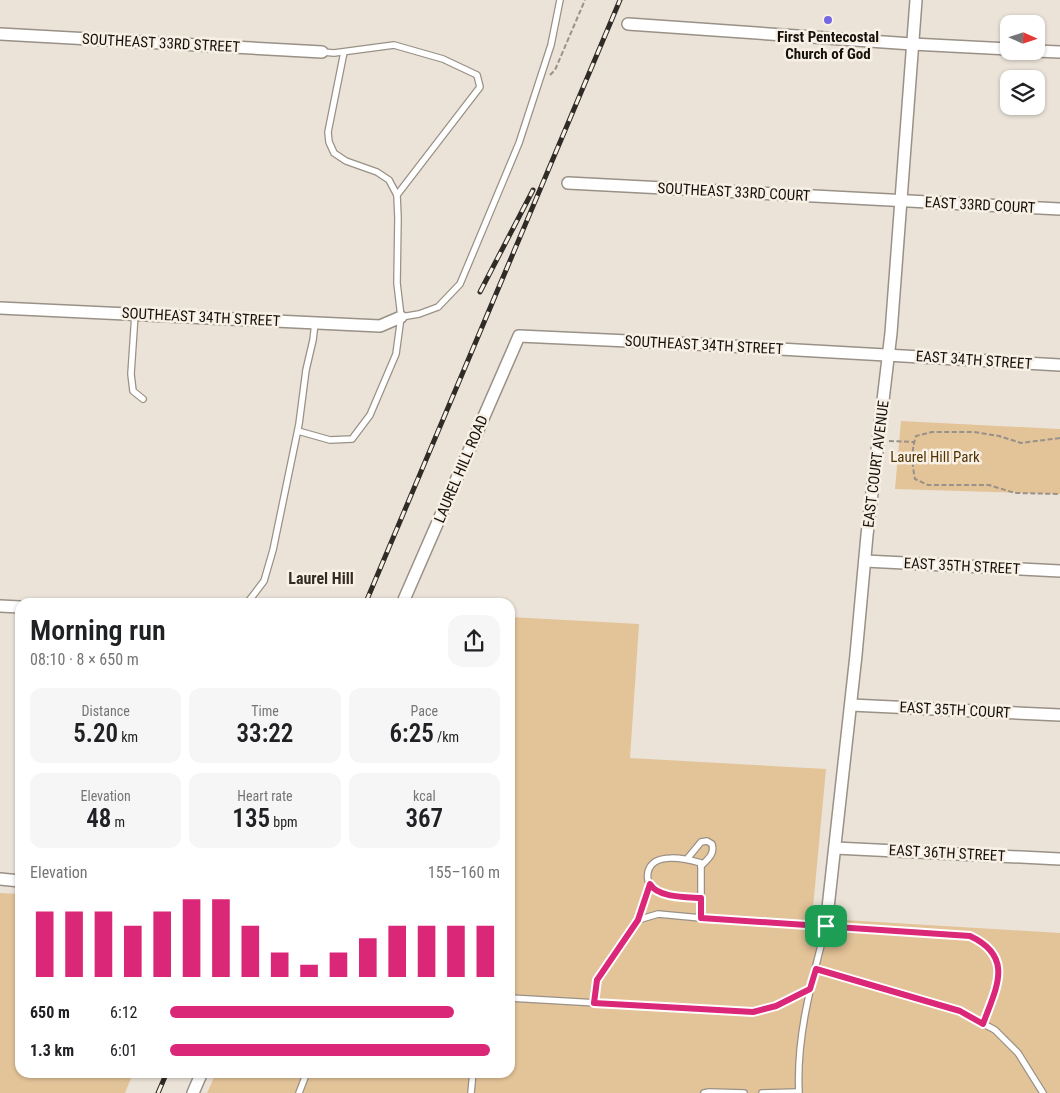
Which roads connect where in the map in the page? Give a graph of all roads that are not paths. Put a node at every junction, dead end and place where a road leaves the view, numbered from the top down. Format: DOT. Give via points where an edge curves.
graph roads {
  1 [pos="560,0"];
  2 [pos="916,0"];
  3 [pos="628,24"];
  4 [pos="0,34"];
  5 [pos="912,44"];
  6 [pos="1000,49"];
  7 [pos="1045,51"];
  8 [pos="322,52"];
  9 [pos="344,52"];
  10 [pos="1060,52"];
  11 [pos="568,183"];
  12 [pos="397,195"];
  13 [pos="901,201"];
  14 [pos="1060,209"];
  15 [pos="0,308"];
  16 [pos="135,314"];
  17 [pos="401,318"];
  18 [pos="314,323"];
  19 [pos="520,336"];
  20 [pos="889,355"];
  21 [pos="1060,365"];
  22 [pos="143,399"];
  23 [pos="298,431"];
  24 [pos="865,561"];
  25 [pos="1060,571"];
  26 [pos="251,598"];
  27 [pos="405,598"];
  28 [pos="0,606"];
  29 [pos="15,607"];
  30 [pos="851,704"];
  31 [pos="1060,715"];
  32 [pos="835,848"];
  33 [pos="687,859"];
  34 [pos="1060,859"];
  35 [pos="701,866"];
  36 [pos="0,879"];
  37 [pos="15,880"];
  38 [pos="650,884"];
  39 [pos="701,898"];
  40 [pos="701,918"];
  41 [pos="638,920"];
  42 [pos="826,926"];
  43 [pos="816,969"];
  44 [pos="810,989"];
  45 [pos="515,998"];
  46 [pos="594,1003"];
  47 [pos="983,1024"];
  48 [pos="199,1078"];
  49 [pos="305,1078"];
  50 [pos="473,1078"];
  51 [pos="193,1093"];
  52 [pos="299,1093"];
  53 [pos="472,1093"];
  54 [pos="704,1093"];
  55 [pos="744,1093"];
  56 [pos="762,1093"];
  57 [pos="799,1093"];
  58 [pos="1043,1093"];
  1 -- 17 [label="lane" via="551,46 519,143 460,284 438,307"];
  2 -- 5 [label="street, EAST COURT AVENUE"];
  3 -- 5 [label="street"];
  4 -- 8 [label="street, SOUTHEAST 33RD STREET"];
  5 -- 6 [label="street"];
  5 -- 13 [label="street, EAST COURT AVENUE"];
  7 -- 10 [label="street"];
  8 -- 9 [label="lane"];
  9 -- 12 [label="lane" via="328,132 329,142 334,153 346,161 389,180"];
  9 -- 12 [label="lane" via="394,45 443,59 478,75 480,87"];
  11 -- 13 [label="street, SOUTHEAST 33RD COURT"];
  12 -- 17 [label="lane" via="397,283"];
  13 -- 14 [label="street, EAST 33RD COURT"];
  13 -- 20 [label="street, EAST COURT AVENUE"];
  15 -- 16 [label="street, SOUTHEAST 34TH STREET"];
  16 -- 18 [label="street, SOUTHEAST 34TH STREET"];
  16 -- 22 [label="lane" via="131,374 134,391"];
  17 -- 18 [label="street, SOUTHEAST 34TH STREET" via="380,326"];
  17 -- 23 [label="lane" via="396,354 370,414 352,439 330,440"];
  18 -- 23 [label="lane"];
  19 -- 20 [label="street, SOUTHEAST 34TH STREET"];
  19 -- 27 [label="street, LAUREL HILL ROAD"];
  20 -- 21 [label="street, EAST 34TH STREET"];
  20 -- 24 [label="street, EAST COURT AVENUE"];
  23 -- 26 [label="lane" via="273,550 264,581"];
  24 -- 25 [label="street, EAST 35TH STREET"];
  24 -- 30 [label="street, EAST COURT AVENUE"];
  28 -- 29 [label="street"];
  30 -- 31 [label="street, EAST 35TH COURT"];
  30 -- 32 [label="street, EAST COURT AVENUE"];
  32 -- 34 [label="street, EAST 36TH STREET"];
  32 -- 42 [label="street, EAST COURT AVENUE"];
  33 -- 35 [label="lane" via="701,863"];
  33 -- 35 [label="lane" via="701,842 707,841 714,849"];
  33 -- 38 [label="lane" via="656,861 648,874"];
  35 -- 39 [label="lane"];
  36 -- 37 [label="street"];
  38 -- 39 [label="lane" via="668,895"];
  38 -- 41 [label="lane"];
  39 -- 40 [label="lane"];
  40 -- 41 [label="lane" via="658,914"];
  40 -- 42 [label="lane"];
  41 -- 46 [label="lane" via="597,980"];
  42 -- 43 [label="lane"];
  42 -- 47 [label="lane" via="970,936 982,941 995,957 999,982"];
  43 -- 44 [label="lane"];
  43 -- 47 [label="lane" via="960,1011"];
  44 -- 46 [label="lane" via="776,1006 753,1012"];
  44 -- 57 [label="lane" via="799,1054"];
  45 -- 46 [label="lane"];
  47 -- 58 [label="lane" via="995,1030 1018,1053"];
  48 -- 51 [label="street"];
  49 -- 52 [label="lane"];
  50 -- 53 [label="lane"];
  54 -- 55 [label="lane"];
  56 -- 57 [label="lane"];
}
